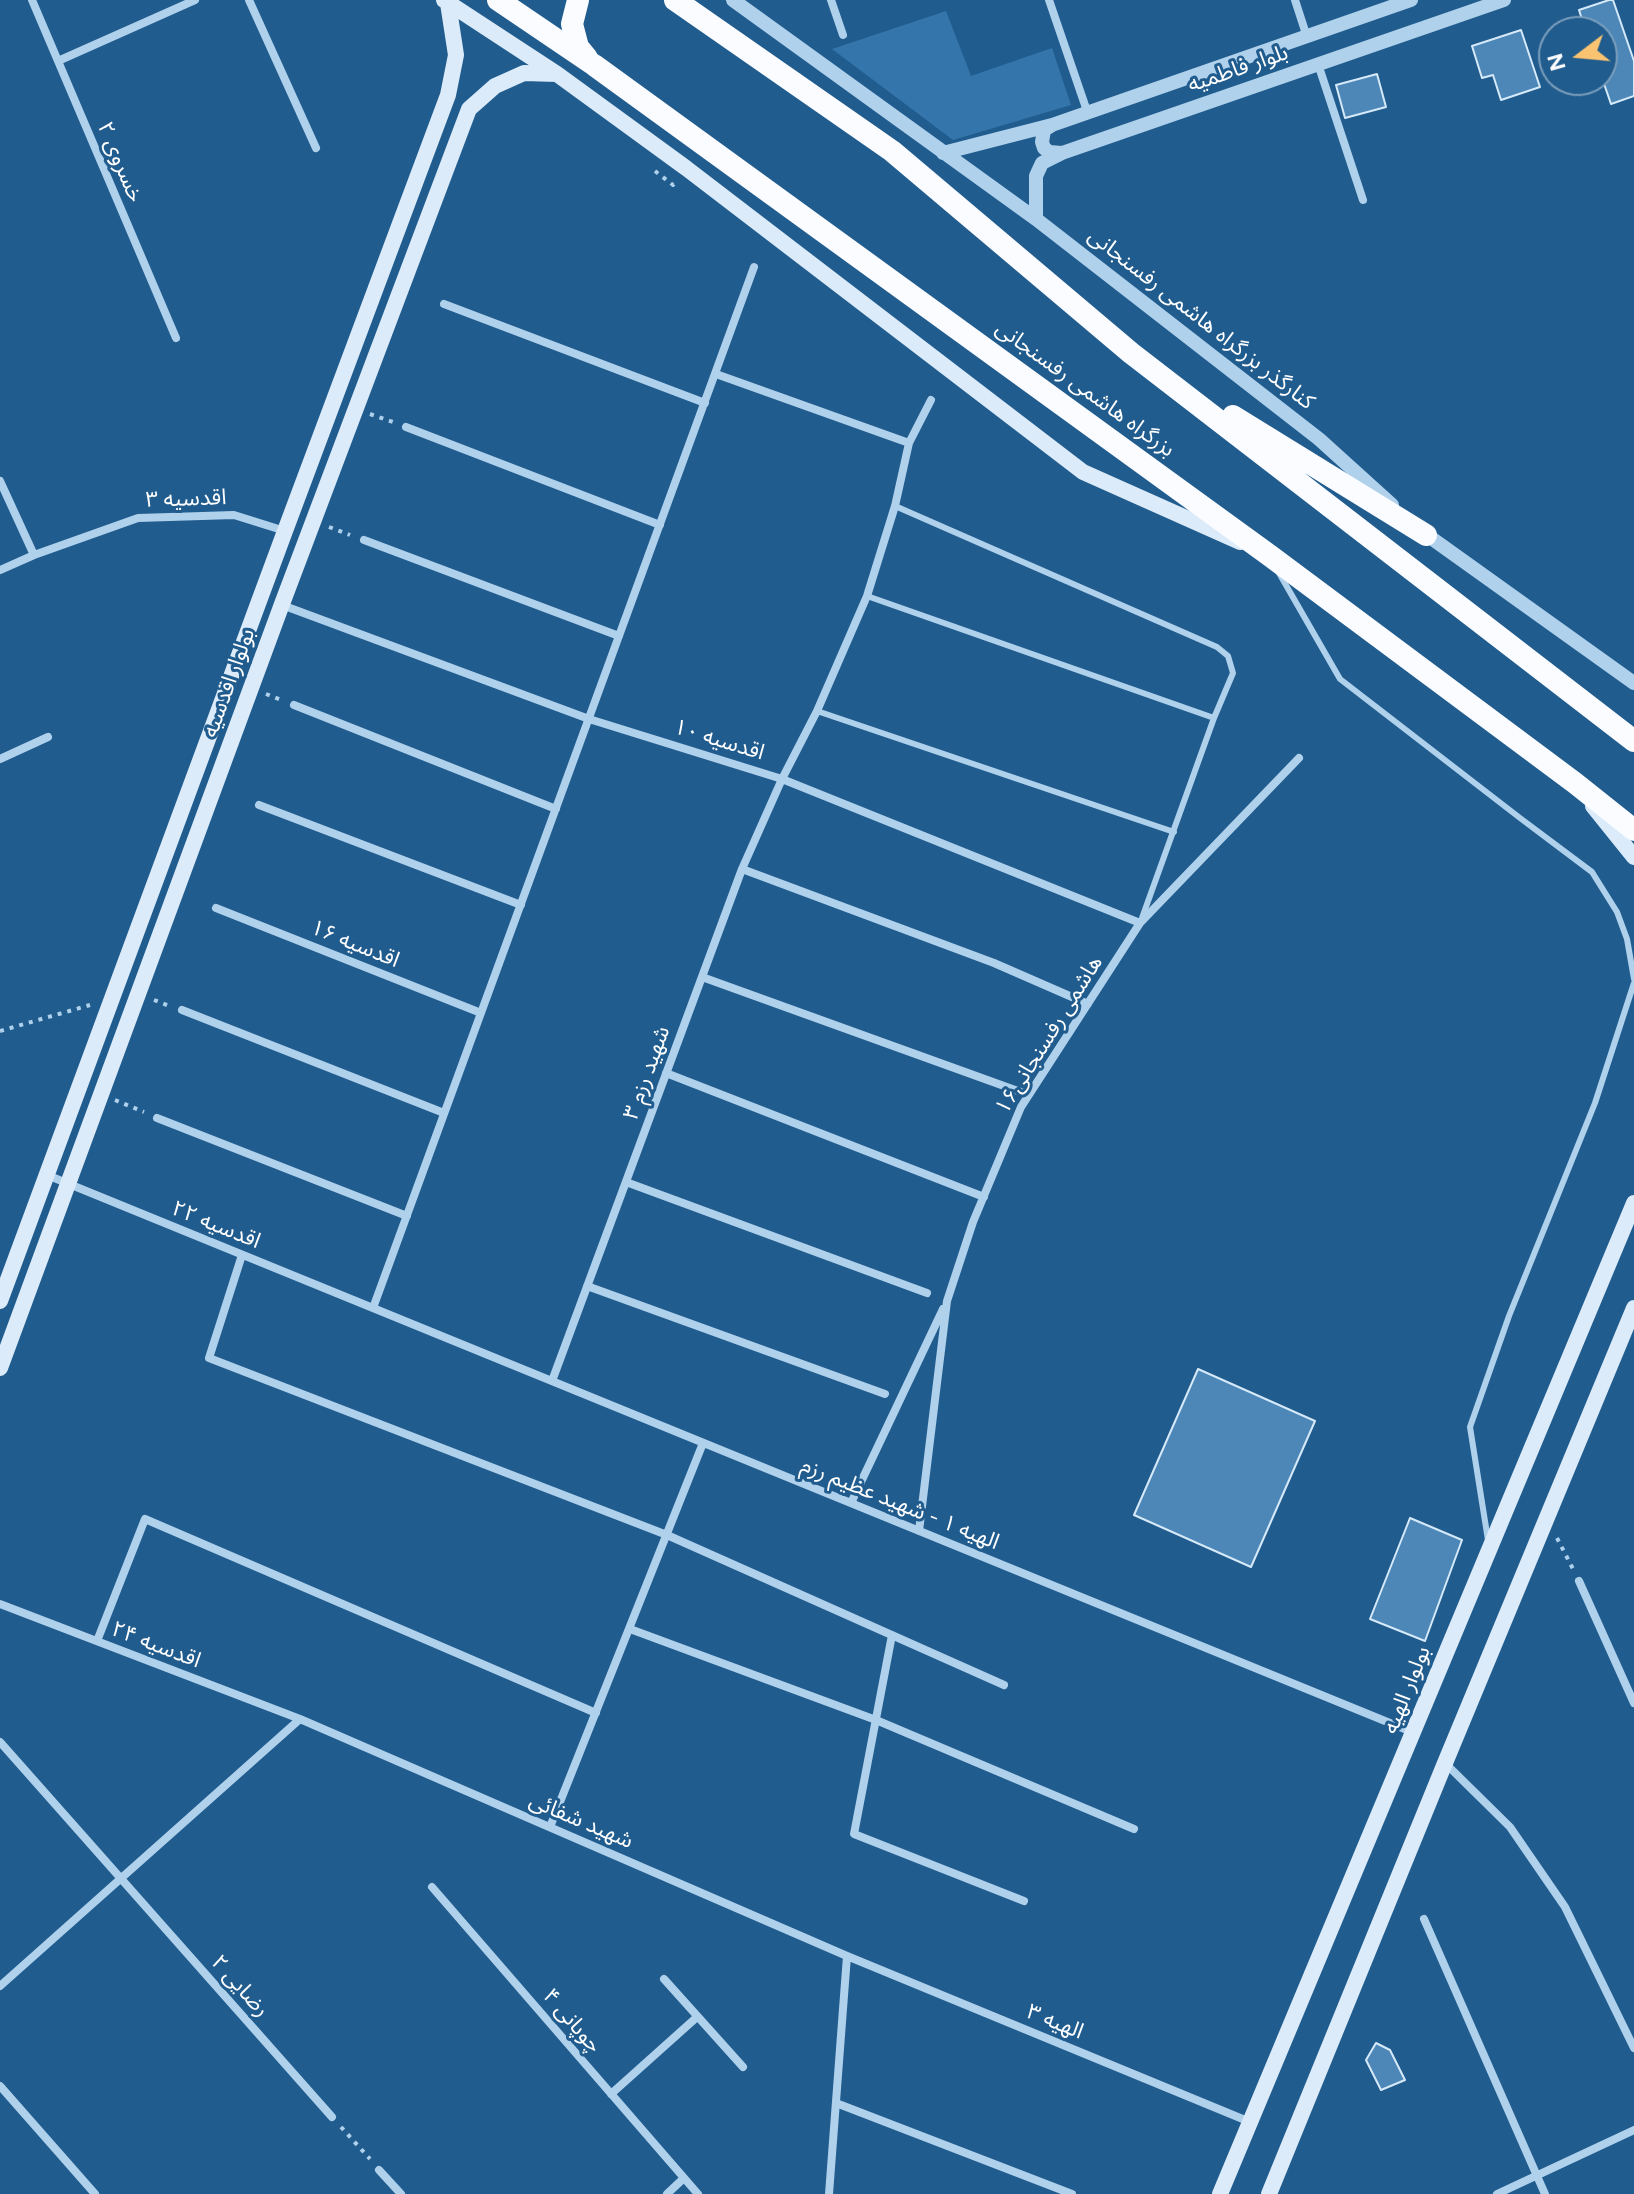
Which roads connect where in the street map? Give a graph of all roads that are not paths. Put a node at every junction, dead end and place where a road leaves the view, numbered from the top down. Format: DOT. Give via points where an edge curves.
graph roads {
  1 [pos="32,0"];
  2 [pos="195,0"];
  3 [pos="249,0"];
  4 [pos="498,0"];
  5 [pos="578,0"];
  6 [pos="675,0"];
  7 [pos="733,0"];
  8 [pos="831,0"];
  9 [pos="1049,0"];
  10 [pos="1295,0"];
  11 [pos="1411,0"];
  12 [pos="1504,0"];
  13 [pos="446,1"];
  14 [pos="843,35"];
  15 [pos="1307,37"];
  16 [pos="58,61"];
  17 [pos="1318,64"];
  18 [pos="594,65"];
  19 [pos="557,74"];
  20 [pos="1087,111"];
  21 [pos="1052,125"];
  22 [pos="316,148"];
  23 [pos="943,153"];
  24 [pos="1062,153"];
  25 [pos="1363,200"];
  26 [pos="1036,219"];
  27 [pos="754,267"];
  28 [pos="444,304"];
  29 [pos="176,338"];
  30 [pos="1131,353"];
  31 [pos="716,374"];
  32 [pos="931,400"];
  33 [pos="705,403"];
  34 [pos="406,427"];
  35 [pos="909,443"];
  36 [pos="0,481"];
  37 [pos="895,506"];
  38 [pos="660,525"];
  39 [pos="285,531"];
  40 [pos="1426,535"];
  41 [pos="364,540"];
  42 [pos="34,555"];
  43 [pos="1269,555"];
  44 [pos="0,570"];
  45 [pos="867,596"];
  46 [pos="282,604"];
  47 [pos="619,636"];
  48 [pos="1634,683"];
  49 [pos="294,705"];
  50 [pos="817,711"];
  51 [pos="1214,718"];
  52 [pos="589,719"];
  53 [pos="48,737"];
  54 [pos="1634,741"];
  55 [pos="1299,758"];
  56 [pos="0,759"];
  57 [pos="782,779"];
  58 [pos="1575,783"];
  59 [pos="259,805"];
  60 [pos="556,809"];
  61 [pos="1634,830"];
  62 [pos="1174,832"];
  63 [pos="1634,857"];
  64 [pos="742,869"];
  65 [pos="521,905"];
  66 [pos="216,908"];
  67 [pos="1140,923"];
  68 [pos="702,977"];
  69 [pos="1634,981"];
  70 [pos="1088,1004"];
  71 [pos="182,1010"];
  72 [pos="481,1013"];
  73 [pos="666,1073"];
  74 [pos="1029,1095"];
  75 [pos="444,1113"];
  76 [pos="157,1118"];
  77 [pos="46,1175"];
  78 [pos="626,1182"];
  79 [pos="68,1184"];
  80 [pos="984,1197"];
  81 [pos="1634,1203"];
  82 [pos="407,1216"];
  83 [pos="242,1255"];
  84 [pos="587,1286"];
  85 [pos="927,1293"];
  86 [pos="0,1301"];
  87 [pos="947,1301"];
  88 [pos="373,1308"];
  89 [pos="1634,1308"];
  90 [pos="0,1368"];
  91 [pos="552,1381"];
  92 [pos="885,1394"];
  93 [pos="703,1443"];
  94 [pos="851,1503"];
  95 [pos="919,1531"];
  96 [pos="667,1535"];
  97 [pos="1489,1547"];
  98 [pos="1579,1581"];
  99 [pos="0,1604"];
  100 [pos="630,1629"];
  101 [pos="892,1635"];
  102 [pos="97,1641"];
  103 [pos="1004,1685"];
  104 [pos="1634,1703"];
  105 [pos="596,1713"];
  106 [pos="300,1719"];
  107 [pos="876,1720"];
  108 [pos="1414,1733"];
  109 [pos="0,1742"];
  110 [pos="1445,1763"];
  111 [pos="550,1827"];
  112 [pos="1134,1829"];
  113 [pos="122,1879"];
  114 [pos="432,1887"];
  115 [pos="1024,1901"];
  116 [pos="1424,1919"];
  117 [pos="847,1956"];
  118 [pos="664,1979"];
  119 [pos="0,1986"];
  120 [pos="697,2017"];
  121 [pos="1634,2048"];
  122 [pos="743,2067"];
  123 [pos="0,2086"];
  124 [pos="611,2094"];
  125 [pos="836,2103"];
  126 [pos="332,2117"];
  127 [pos="1250,2122"];
  128 [pos="1634,2130"];
  129 [pos="379,2170"];
  130 [pos="1537,2175"];
  131 [pos="684,2178"];
  132 [pos="95,2194"];
  133 [pos="401,2194"];
  134 [pos="667,2194"];
  135 [pos="698,2194"];
  136 [pos="829,2194"];
  137 [pos="1072,2194"];
  138 [pos="1220,2194"];
  139 [pos="1269,2194"];
  140 [pos="1497,2194"];
  141 [pos="1545,2194"];
  1 -- 16 [label="street, خسروی ۲"];
  2 -- 16 [label="street"];
  3 -- 22 [label="street"];
  4 -- 18 [label="highway, بزرگراه هاشمی رفسنجانی"];
  5 -- 18 [label="highway" via="572,24 578,47"];
  6 -- 30 [label="highway" via="892,151"];
  7 -- 23 [label="street, کنارگذر بزرگراه هاشمی رفسنجانی"];
  8 -- 14 [label="street"];
  9 -- 20 [label="street"];
  10 -- 15 [label="street"];
  11 -- 15 [label="street, بلوار فاطمیه"];
  12 -- 17 [label="street, بلوار فاطمیه"];
  13 -- 19 [label="main road"];
  13 -- 39 [label="main road, بولوار اقدسیه" via="456,55 448,95"];
  15 -- 20 [label="street, بلوار فاطمیه"];
  16 -- 29 [label="street, خسروی ۲"];
  17 -- 24 [label="street, بلوار فاطمیه"];
  17 -- 25 [label="street"];
  18 -- 43 [label="highway, بزرگراه هاشمی رفسنجانی"];
  19 -- 43 [label="main road" via="1083,472"];
  19 -- 46 [label="main road, بولوار اقدسیه" via="524,73 495,86 469,109"];
  20 -- 21 [label="street, بلوار فاطمیه"];
  21 -- 23 [label="street, بلوار فاطمیه"];
  21 -- 24 [label="street" via="1044,130 1044,148"];
  23 -- 26 [label="street, کنارگذر بزرگراه هاشمی رفسنجانی"];
  24 -- 26 [label="street, بلوار فاطمیه" via="1042,163 1036,176"];
  26 -- 40 [label="street, کنارگذر بزرگراه هاشمی رفسنجانی" via="1319,439"];
  27 -- 31 [label="street"];
  28 -- 33 [label="street"];
  30 -- 40 [label="highway"];
  30 -- 54 [label="highway"];
  31 -- 33 [label="street"];
  31 -- 35 [label="street"];
  32 -- 35 [label="street, شهید رزم ۳"];
  33 -- 38 [label="street"];
  34 -- 38 [label="street"];
  35 -- 37 [label="street, شهید رزم ۳"];
  36 -- 42 [label="street"];
  37 -- 45 [label="street, شهید رزم ۳"];
  37 -- 51 [label="lane" via="1217,647 1228,656 1233,673"];
  38 -- 47 [label="street"];
  39 -- 42 [label="street, اقدسیه ۳" via="234,515 138,518"];
  39 -- 77 [label="main road, بولوار اقدسیه"];
  40 -- 48 [label="street, کنارگذر بزرگراه هاشمی رفسنجانی"];
  41 -- 47 [label="street"];
  42 -- 44 [label="street, اقدسیه ۳"];
  43 -- 58 [label="highway, بزرگراه هاشمی رفسنجانی"];
  43 -- 69 [label="lane" via="1340,679 1592,872 1617,912"];
  45 -- 50 [label="street, شهید رزم ۳"];
  45 -- 51 [label="lane"];
  46 -- 52 [label="street, اقدسیه ۱۰"];
  46 -- 79 [label="main road, بولوار اقدسیه"];
  47 -- 52 [label="street"];
  49 -- 60 [label="street"];
  50 -- 57 [label="street, شهید رزم ۳"];
  50 -- 62 [label="lane"];
  51 -- 62 [label="lane"];
  52 -- 57 [label="street, اقدسیه ۱۰"];
  52 -- 60 [label="street"];
  53 -- 56 [label="street"];
  55 -- 67 [label="street, هاشمی رفسنجانی۱۶"];
  57 -- 64 [label="street, شهید رزم ۳"];
  57 -- 67 [label="street, اقدسیه ۱۰"];
  58 -- 61 [label="highway, بزرگراه هاشمی رفسنجانی"];
  58 -- 63 [label="main road"];
  59 -- 65 [label="street"];
  60 -- 65 [label="street"];
  62 -- 67 [label="lane"];
  64 -- 68 [label="street, شهید رزم ۳"];
  64 -- 70 [label="street" via="994,963"];
  65 -- 72 [label="street"];
  66 -- 72 [label="street, اقدسیه ۱۶"];
  67 -- 70 [label="street, هاشمی رفسنجانی۱۶"];
  68 -- 73 [label="street, شهید رزم ۳"];
  68 -- 74 [label="street"];
  69 -- 97 [label="lane" via="1595,1103 1470,1427"];
  70 -- 74 [label="street, هاشمی رفسنجانی۱۶"];
  71 -- 75 [label="street"];
  72 -- 75 [label="street"];
  73 -- 78 [label="street, شهید رزم ۳"];
  73 -- 80 [label="street"];
  74 -- 80 [label="street, هاشمی رفسنجانی۱۶"];
  75 -- 82 [label="street"];
  76 -- 82 [label="street"];
  77 -- 79 [label="street, اقدسیه ۲۲"];
  77 -- 86 [label="main road, بولوار اقدسیه"];
  78 -- 84 [label="street, شهید رزم ۳"];
  78 -- 85 [label="street"];
  79 -- 83 [label="street, اقدسیه ۲۲"];
  79 -- 90 [label="main road, بولوار اقدسیه"];
  80 -- 87 [label="street, هاشمی رفسنجانی۱۶"];
  81 -- 97 [label="main road, بولوار الهیه"];
  82 -- 88 [label="street"];
  83 -- 88 [label="street, اقدسیه ۲۲"];
  83 -- 96 [label="street" via="209,1358"];
  84 -- 91 [label="street, شهید رزم ۳"];
  84 -- 92 [label="street"];
  87 -- 94 [label="street"];
  87 -- 95 [label="street, هاشمی رفسنجانی۱۶"];
  88 -- 91 [label="street, الهیه ۱ - شهید عظیم رزم"];
  89 -- 110 [label="main road"];
  91 -- 93 [label="street, الهیه ۱ - شهید عظیم رزم"];
  93 -- 94 [label="street, الهیه ۱ - شهید عظیم رزم"];
  93 -- 96 [label="street"];
  94 -- 95 [label="street, الهیه ۱ - شهید عظیم رزم"];
  95 -- 108 [label="street, الهیه ۱ - شهید عظیم رزم"];
  96 -- 100 [label="street"];
  96 -- 101 [label="street"];
  97 -- 108 [label="main road, بولوار الهیه"];
  98 -- 104 [label="street"];
  99 -- 102 [label="street, اقدسیه ۲۴"];
  100 -- 105 [label="street"];
  100 -- 107 [label="street"];
  101 -- 103 [label="street"];
  101 -- 107 [label="street"];
  102 -- 105 [label="street" via="145,1519"];
  102 -- 106 [label="street, اقدسیه ۲۴"];
  105 -- 111 [label="street"];
  106 -- 111 [label="street, شهید شفائی"];
  106 -- 113 [label="street"];
  107 -- 112 [label="street"];
  107 -- 115 [label="street" via="854,1834"];
  108 -- 127 [label="main road, بولوار الهیه"];
  109 -- 113 [label="street, رضایی ۲"];
  110 -- 121 [label="street" via="1510,1827 1565,1907"];
  110 -- 139 [label="main road"];
  111 -- 117 [label="street, شهید شفائی"];
  113 -- 119 [label="street"];
  113 -- 126 [label="street, رضایی ۲"];
  114 -- 124 [label="street, چوپانی ۴"];
  116 -- 130 [label="street"];
  117 -- 125 [label="street"];
  117 -- 127 [label="street, الهیه ۳"];
  118 -- 120 [label="street"];
  120 -- 122 [label="street"];
  120 -- 124 [label="street"];
  123 -- 132 [label="street"];
  124 -- 131 [label="street, چوپانی ۴"];
  125 -- 136 [label="street"];
  125 -- 137 [label="street"];
  127 -- 138 [label="main road, بولوار الهیه"];
  128 -- 130 [label="street"];
  129 -- 133 [label="street"];
  130 -- 140 [label="street"];
  130 -- 141 [label="street"];
  131 -- 134 [label="street"];
  131 -- 135 [label="street, چوپانی ۴"];
}
